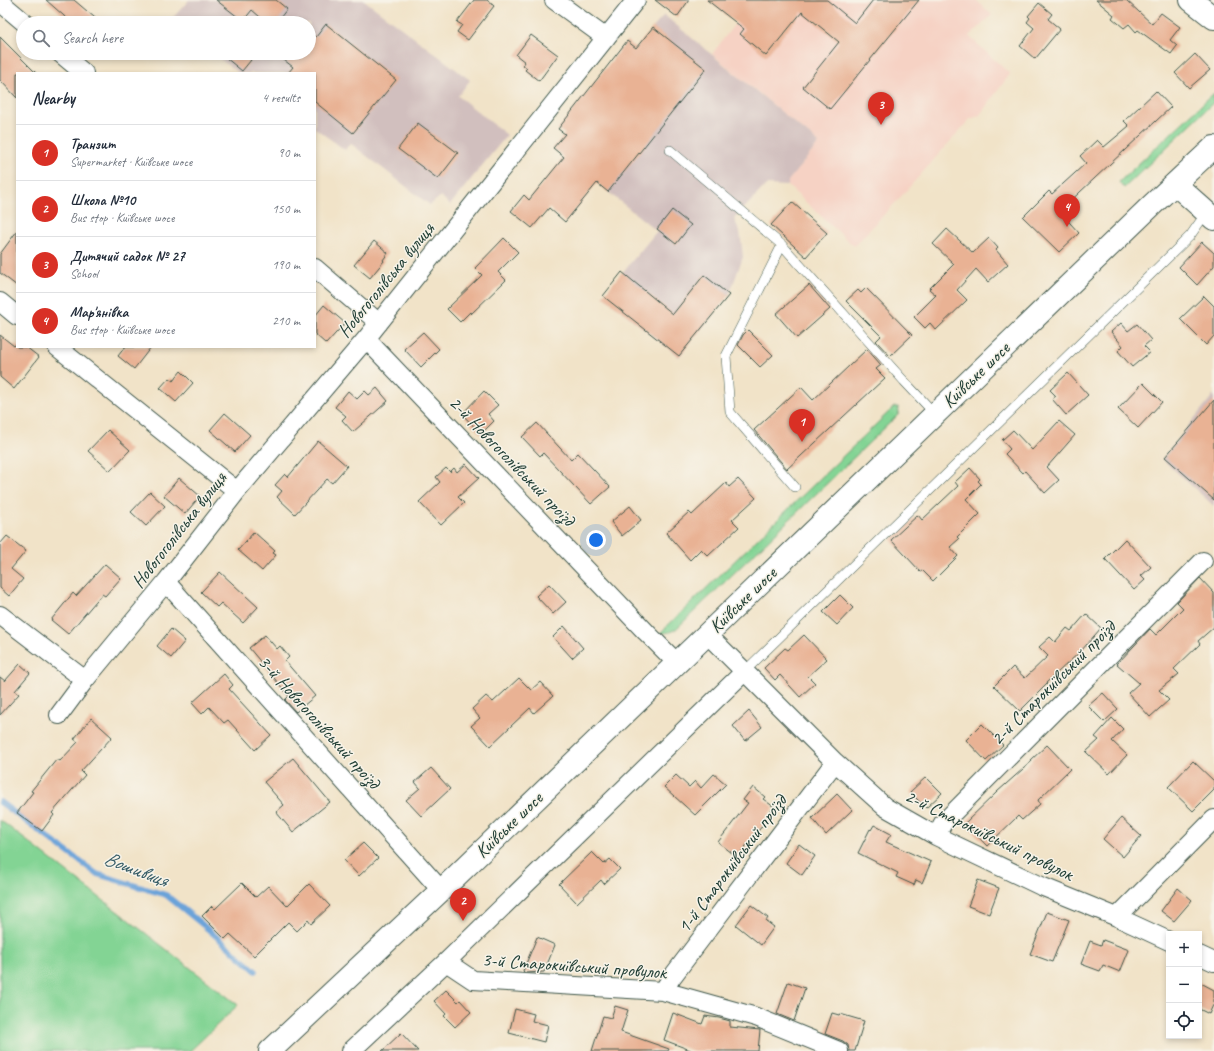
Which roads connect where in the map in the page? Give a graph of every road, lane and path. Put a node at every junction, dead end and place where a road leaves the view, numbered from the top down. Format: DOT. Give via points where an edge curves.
graph roads {
  1 [pos="554,0"];
  2 [pos="636,0"];
  3 [pos="1191,0"];
  4 [pos="0,2"];
  5 [pos="17,16"];
  6 [pos="1214,18"];
  7 [pos="606,38"];
  8 [pos="68,60"];
  9 [pos="83,72"];
  10 [pos="1214,148"];
  11 [pos="670,150"];
  12 [pos="1175,184"];
  13 [pos="1210,216"];
  14 [pos="782,245"];
  15 [pos="316,269"];
  16 [pos="0,302"];
  17 [pos="16,315"];
  18 [pos="379,323"];
  19 [pos="366,339"];
  20 [pos="58,348"];
  21 [pos="936,414"];
  22 [pos="795,488"];
  23 [pos="237,491"];
  24 [pos="1203,561"];
  25 [pos="166,582"];
  26 [pos="0,615"];
  27 [pos="707,634"];
  28 [pos="678,663"];
  29 [pos="745,671"];
  30 [pos="85,680"];
  31 [pos="59,715"];
  32 [pos="835,762"];
  33 [pos="1214,819"];
  34 [pos="936,836"];
  35 [pos="441,890"];
  36 [pos="1117,917"];
  37 [pos="1166,940"];
  38 [pos="1202,956"];
  39 [pos="446,962"];
  40 [pos="1214,962"];
  41 [pos="663,991"];
  42 [pos="270,1051"];
  43 [pos="351,1051"];
  44 [pos="839,1051"];
  1 -- 7 [label="street"];
  2 -- 7 [label="street, Новогоголівська вулиця"];
  3 -- 6 [label="main road"];
  4 -- 5 [label="street"];
  7 -- 18 [label="street, Новогоголівська вулиця"];
  8 -- 9 [label="street"];
  10 -- 12 [label="main road, Київське шосе"];
  11 -- 14 [label="lane"];
  12 -- 13 [label="main road"];
  12 -- 21 [label="main road, Київське шосе"];
  13 -- 29 [label="lane"];
  14 -- 21 [label="lane"];
  14 -- 22 [label="lane" via="726,356 730,412"];
  15 -- 18 [label="street"];
  16 -- 17 [label="street"];
  18 -- 19 [label="street, Новогоголівська вулиця"];
  19 -- 23 [label="street, Новогоголівська вулиця"];
  19 -- 28 [label="street, 2-й Новогоголівський проїзд"];
  20 -- 23 [label="street"];
  21 -- 27 [label="main road, Київське шосе"];
  23 -- 25 [label="street, Новогоголівська вулиця"];
  24 -- 34 [label="street, 2-й Старокиївський проїзд" via="943,823"];
  25 -- 30 [label="street, Новогоголівська вулиця"];
  25 -- 35 [label="street, 3-й Новогоголівський проїзд"];
  26 -- 30 [label="street"];
  27 -- 28 [label="main road, Київське шосе"];
  27 -- 29 [label="street, 2-й Старокиївський провулок"];
  28 -- 35 [label="main road, Київське шосе"];
  29 -- 32 [label="street, 2-й Старокиївський провулок"];
  29 -- 39 [label="street"];
  30 -- 31 [label="street, Новогоголівська вулиця"];
  32 -- 34 [label="street, 2-й Старокиївський провулок" via="885,807"];
  32 -- 41 [label="street, 1-й Старокиївський проїзд"];
  33 -- 36 [label="street"];
  34 -- 36 [label="street, 2-й Старокиївський провулок" via="1041,886"];
  35 -- 42 [label="main road, Київське шосе"];
  36 -- 37 [label="street, 2-й Старокиївський провулок"];
  38 -- 40 [label="street"];
  39 -- 41 [label="street, 3-й Старокиївський провулок" via="473,980"];
  39 -- 43 [label="street"];
  41 -- 44 [label="street, 3-й Старокиївський провулок" via="756,1017"];
}
